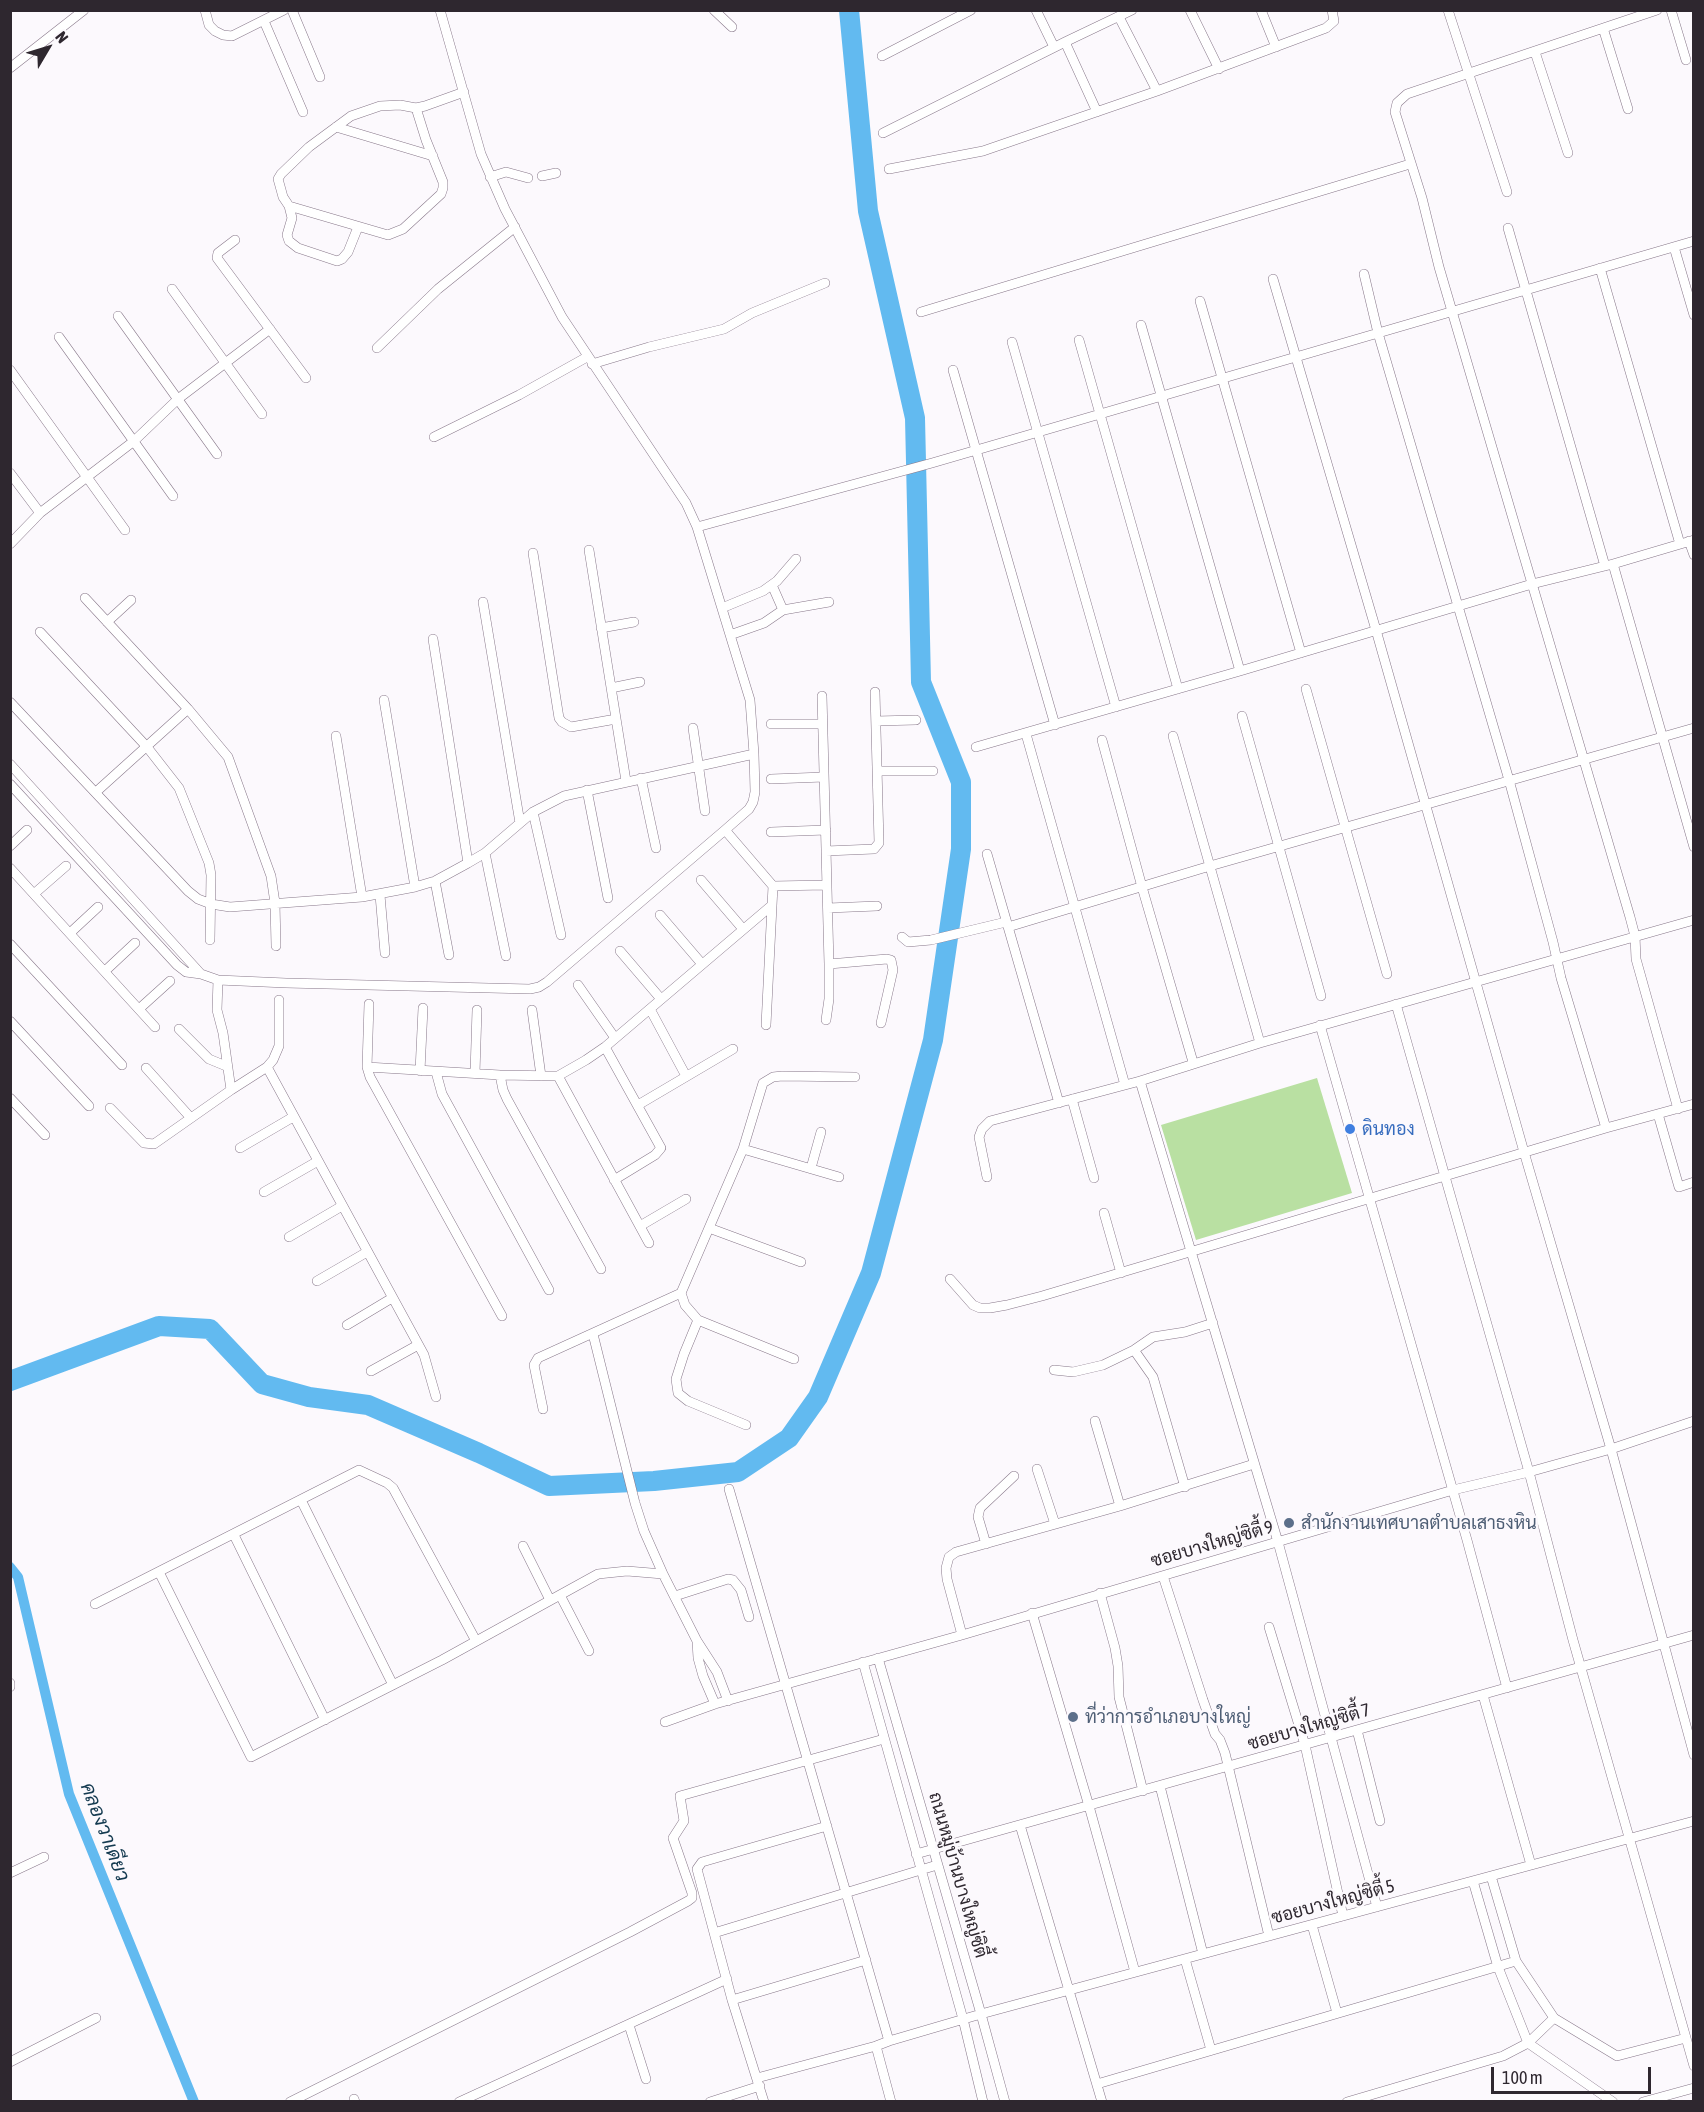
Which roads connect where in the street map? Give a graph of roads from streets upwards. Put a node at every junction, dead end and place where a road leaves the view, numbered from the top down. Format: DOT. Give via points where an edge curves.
graph roads {
  1 [pos="84,10"];
  2 [pos="205,10"];
  3 [pos="284,10"];
  4 [pos="292,10"];
  5 [pos="440,10"];
  6 [pos="714,10"];
  7 [pos="971,10"];
  8 [pos="1036,10"];
  9 [pos="1132,10"];
  10 [pos="1190,10"];
  11 [pos="1261,10"];
  12 [pos="1332,10"];
  13 [pos="1448,10"];
  14 [pos="1657,10"];
  15 [pos="1671,10"];
  16 [pos="1119,17"];
  17 [pos="264,21"];
  18 [pos="732,27"];
  19 [pos="1603,28"];
  20 [pos="1065,42"];
  21 [pos="1054,47"];
  22 [pos="1276,47"];
  23 [pos="1535,52"];
  24 [pos="882,56"];
  25 [pos="1686,60"];
  26 [pos="10,68"];
  27 [pos="1219,69"];
  28 [pos="1468,73"];
  29 [pos="320,76"];
  30 [pos="1157,91"];
  31 [pos="464,92"];
  32 [pos="416,108"];
  33 [pos="1629,109"];
  34 [pos="303,112"];
  35 [pos="1097,112"];
  36 [pos="336,127"];
  37 [pos="883,133"];
  38 [pos="1568,153"];
  39 [pos="433,156"];
  40 [pos="1410,164"];
  41 [pos="889,169"];
  42 [pos="556,173"];
  43 [pos="542,176"];
  44 [pos="490,177"];
  45 [pos="528,178"];
  46 [pos="1508,192"];
  47 [pos="289,206"];
  48 [pos="358,227"];
  49 [pos="515,227"];
  50 [pos="1508,228"];
  51 [pos="235,240"];
  52 [pos="1694,241"];
  53 [pos="1674,247"];
  54 [pos="1600,268"];
  55 [pos="1364,274"];
  56 [pos="1273,279"];
  57 [pos="825,283"];
  58 [pos="172,289"];
  59 [pos="1525,290"];
  60 [pos="1200,301"];
  61 [pos="921,312"];
  62 [pos="1452,312"];
  63 [pos="1694,315"];
  64 [pos="118,316"];
  65 [pos="1141,325"];
  66 [pos="270,329"];
  67 [pos="1378,333"];
  68 [pos="58,337"];
  69 [pos="1079,340"];
  70 [pos="1012,342"];
  71 [pos="377,348"];
  72 [pos="1296,357"];
  73 [pos="589,361"];
  74 [pos="225,363"];
  75 [pos="10,370"];
  76 [pos="953,370"];
  77 [pos="306,378"];
  78 [pos="1221,379"];
  79 [pos="1161,395"];
  80 [pos="178,399"];
  81 [pos="262,414"];
  82 [pos="1099,414"];
  83 [pos="1037,431"];
  84 [pos="434,437"];
  85 [pos="134,441"];
  86 [pos="977,448"];
  87 [pos="217,454"];
  88 [pos="10,473"];
  89 [pos="88,478"];
  90 [pos="173,496"];
  91 [pos="40,513"];
  92 [pos="697,527"];
  93 [pos="125,530"];
  94 [pos="1688,541"];
  95 [pos="10,544"];
  96 [pos="589,550"];
  97 [pos="533,553"];
  98 [pos="1694,555"];
  99 [pos="796,559"];
  100 [pos="1609,565"];
  101 [pos="1532,584"];
  102 [pos="772,585"];
  103 [pos="86,598"];
  104 [pos="131,600"];
  105 [pos="483,602"];
  106 [pos="829,602"];
  107 [pos="1457,607"];
  108 [pos="722,608"];
  109 [pos="783,610"];
  110 [pos="107,622"];
  111 [pos="634,622"];
  112 [pos="601,628"];
  113 [pos="1376,630"];
  114 [pos="40,632"];
  115 [pos="730,635"];
  116 [pos="433,639"];
  117 [pos="1301,653"];
  118 [pos="1240,671"];
  119 [pos="640,682"];
  120 [pos="611,688"];
  121 [pos="1178,689"];
  122 [pos="1306,689"];
  123 [pos="875,692"];
  124 [pos="822,696"];
  125 [pos="384,700"];
  126 [pos="10,702"];
  127 [pos="1116,707"];
  128 [pos="188,709"];
  129 [pos="1242,716"];
  130 [pos="616,719"];
  131 [pos="916,720"];
  132 [pos="876,721"];
  133 [pos="771,724"];
  134 [pos="822,724"];
  135 [pos="1055,725"];
  136 [pos="693,728"];
  137 [pos="1694,728"];
  138 [pos="1026,734"];
  139 [pos="336,736"];
  140 [pos="1173,736"];
  141 [pos="1662,737"];
  142 [pos="1102,740"];
  143 [pos="147,747"];
  144 [pos="976,747"];
  145 [pos="754,754"];
  146 [pos="1585,760"];
  147 [pos="10,764"];
  148 [pos="698,765"];
  149 [pos="878,771"];
  150 [pos="933,771"];
  151 [pos="824,777"];
  152 [pos="641,778"];
  153 [pos="771,779"];
  154 [pos="1509,780"];
  155 [pos="626,781"];
  156 [pos="10,784"];
  157 [pos="587,790"];
  158 [pos="96,792"];
  159 [pos="1427,805"];
  160 [pos="705,811"];
  161 [pos="533,812"];
  162 [pos="520,823"];
  163 [pos="1345,828"];
  164 [pos="27,830"];
  165 [pos="725,830"];
  166 [pos="826,830"];
  167 [pos="771,832"];
  168 [pos="10,846"];
  169 [pos="1278,847"];
  170 [pos="1694,847"];
  171 [pos="656,848"];
  172 [pos="826,851"];
  173 [pos="485,853"];
  174 [pos="987,854"];
  175 [pos="468,863"];
  176 [pos="66,866"];
  177 [pos="1210,866"];
  178 [pos="10,868"];
  179 [pos="701,880"];
  180 [pos="435,881"];
  181 [pos="826,885"];
  182 [pos="773,886"];
  183 [pos="415,887"];
  184 [pos="1142,887"];
  185 [pos="35,893"];
  186 [pos="380,895"];
  187 [pos="362,897"];
  188 [pos="608,898"];
  189 [pos="275,903"];
  190 [pos="211,904"];
  191 [pos="771,906"];
  192 [pos="877,906"];
  193 [pos="98,907"];
  194 [pos="828,908"];
  195 [pos="1074,908"];
  196 [pos="660,915"];
  197 [pos="1694,920"];
  198 [pos="1007,925"];
  199 [pos="743,929"];
  200 [pos="70,933"];
  201 [pos="561,934"];
  202 [pos="1635,936"];
  203 [pos="902,937"];
  204 [pos="210,940"];
  205 [pos="135,943"];
  206 [pos="10,944"];
  207 [pos="276,946"];
  208 [pos="620,951"];
  209 [pos="385,953"];
  210 [pos="449,956"];
  211 [pos="506,956"];
  212 [pos="1557,958"];
  213 [pos="702,964"];
  214 [pos="829,964"];
  215 [pos="105,971"];
  216 [pos="201,974"];
  217 [pos="1387,974"];
  218 [pos="218,980"];
  219 [pos="170,981"];
  220 [pos="1476,981"];
  221 [pos="578,985"];
  222 [pos="1320,996"];
  223 [pos="661,999"];
  224 [pos="279,1000"];
  225 [pos="369,1004"];
  226 [pos="1396,1004"];
  227 [pos="423,1008"];
  228 [pos="139,1009"];
  229 [pos="650,1009"];
  230 [pos="477,1010"];
  231 [pos="532,1010"];
  232 [pos="826,1020"];
  233 [pos="10,1021"];
  234 [pos="881,1023"];
  235 [pos="766,1025"];
  236 [pos="1320,1025"];
  237 [pos="155,1027"];
  238 [pos="179,1029"];
  239 [pos="615,1038"];
  240 [pos="1260,1042"];
  241 [pos="605,1047"];
  242 [pos="733,1049"];
  243 [pos="1193,1062"];
  244 [pos="122,1065"];
  245 [pos="226,1066"];
  246 [pos="267,1067"];
  247 [pos="368,1067"];
  248 [pos="146,1068"];
  249 [pos="420,1071"];
  250 [pos="436,1072"];
  251 [pos="474,1073"];
  252 [pos="500,1075"];
  253 [pos="541,1076"];
  254 [pos="558,1076"];
  255 [pos="686,1077"];
  256 [pos="855,1077"];
  257 [pos="1140,1081"];
  258 [pos="1125,1084"];
  259 [pos="231,1090"];
  260 [pos="10,1098"];
  261 [pos="1072,1100"];
  262 [pos="1059,1103"];
  263 [pos="1694,1104"];
  264 [pos="638,1105"];
  265 [pos="89,1106"];
  266 [pos="110,1108"];
  267 [pos="1678,1109"];
  268 [pos="1658,1114"];
  269 [pos="293,1117"];
  270 [pos="190,1118"];
  271 [pos="1606,1128"];
  272 [pos="821,1132"];
  273 [pos="45,1136"];
  274 [pos="240,1148"];
  275 [pos="743,1149"];
  276 [pos="1524,1152"];
  277 [pos="318,1161"];
  278 [pos="811,1168"];
  279 [pos="1444,1176"];
  280 [pos="839,1177"];
  281 [pos="987,1177"];
  282 [pos="1094,1178"];
  283 [pos="614,1180"];
  284 [pos="1694,1182"];
  285 [pos="264,1192"];
  286 [pos="686,1199"];
  287 [pos="1370,1199"];
  288 [pos="342,1206"];
  289 [pos="1104,1213"];
  290 [pos="640,1226"];
  291 [pos="710,1228"];
  292 [pos="289,1237"];
  293 [pos="649,1243"];
  294 [pos="367,1252"];
  295 [pos="1192,1252"];
  296 [pos="801,1262"];
  297 [pos="601,1269"];
  298 [pos="1120,1273"];
  299 [pos="950,1279"];
  300 [pos="317,1281"];
  301 [pos="549,1290"];
  302 [pos="681,1293"];
  303 [pos="392,1298"];
  304 [pos="502,1316"];
  305 [pos="698,1320"];
  306 [pos="1213,1323"];
  307 [pos="347,1325"];
  308 [pos="593,1334"];
  309 [pos="418,1345"];
  310 [pos="1134,1350"];
  311 [pos="794,1359"];
  312 [pos="1054,1370"];
  313 [pos="371,1371"];
  314 [pos="436,1398"];
  315 [pos="543,1409"];
  316 [pos="1095,1421"];
  317 [pos="1694,1421"];
  318 [pos="747,1425"];
  319 [pos="1611,1449"];
  320 [pos="1254,1464"];
  321 [pos="1037,1469"];
  322 [pos="1529,1472"];
  323 [pos="1014,1476"];
  324 [pos="1185,1487"];
  325 [pos="729,1489"];
  326 [pos="1453,1490"];
  327 [pos="301,1500"];
  328 [pos="1120,1506"];
  329 [pos="1055,1524"];
  330 [pos="234,1535"];
  331 [pos="1278,1542"];
  332 [pos="986,1544"];
  333 [pos="523,1546"];
  334 [pos="159,1572"];
  335 [pos="663,1574"];
  336 [pos="1163,1576"];
  337 [pos="1100,1593"];
  338 [pos="560,1595"];
  339 [pos="675,1596"];
  340 [pos="550,1600"];
  341 [pos="94,1604"];
  342 [pos="1032,1613"];
  343 [pos="749,1617"];
  344 [pos="1269,1627"];
  345 [pos="962,1635"];
  346 [pos="1694,1635"];
  347 [pos="476,1641"];
  348 [pos="697,1641"];
  349 [pos="1662,1644"];
  350 [pos="589,1651"];
  351 [pos="878,1658"];
  352 [pos="863,1662"];
  353 [pos="1581,1667"];
  354 [pos="787,1684"];
  355 [pos="393,1685"];
  356 [pos="1507,1688"];
  357 [pos="1482,1695"];
  358 [pos="728,1701"];
  359 [pos="715,1704"];
  360 [pos="325,1720"];
  361 [pos="665,1722"];
  362 [pos="1358,1730"];
  363 [pos="1330,1738"];
  364 [pos="884,1739"];
  365 [pos="1305,1745"];
  366 [pos="1694,1755"];
  367 [pos="808,1760"];
  368 [pos="1228,1766"];
  369 [pos="1160,1786"];
  370 [pos="1143,1791"];
  371 [pos="1089,1806"];
  372 [pos="1380,1821"];
  373 [pos="1694,1821"];
  374 [pos="827,1826"];
  375 [pos="1020,1826"];
  376 [pos="1630,1839"];
  377 [pos="933,1850"];
  378 [pos="916,1854"];
  379 [pos="44,1857"];
  380 [pos="937,1865"];
  381 [pos="1531,1865"];
  382 [pos="920,1869"];
  383 [pos="10,1873"];
  384 [pos="1491,1876"];
  385 [pos="1473,1881"];
  386 [pos="846,1892"];
  387 [pos="1377,1907"];
  388 [pos="1342,1916"];
  389 [pos="1312,1925"];
  390 [pos="714,1933"];
  391 [pos="1269,1936"];
  392 [pos="1203,1954"];
  393 [pos="1185,1959"];
  394 [pos="866,1960"];
  395 [pos="1516,1961"];
  396 [pos="1498,1967"];
  397 [pos="1136,1972"];
  398 [pos="727,1979"];
  399 [pos="1070,1990"];
  400 [pos="732,2000"];
  401 [pos="1337,2013"];
  402 [pos="981,2014"];
  403 [pos="96,2018"];
  404 [pos="1554,2018"];
  405 [pos="963,2019"];
  406 [pos="628,2025"];
  407 [pos="1686,2038"];
  408 [pos="889,2041"];
  409 [pos="1528,2043"];
  410 [pos="876,2046"];
  411 [pos="1211,2050"];
  412 [pos="10,2062"];
  413 [pos="1694,2066"];
  414 [pos="646,2079"];
  415 [pos="758,2082"];
  416 [pos="1097,2084"];
  417 [pos="1694,2088"];
  418 [pos="290,2102"];
  419 [pos="459,2102"];
  420 [pos="710,2102"];
  421 [pos="764,2102"];
  422 [pos="891,2102"];
  423 [pos="983,2102"];
  424 [pos="1005,2102"];
  425 [pos="1102,2102"];
  426 [pos="1347,2102"];
  427 [pos="1613,2102"];
  428 [pos="1643,2102"];
  1 -- 26 [label="street"];
  2 -- 17 [label="street" via="209,25 223,35 232,36"];
  3 -- 17 [label="street"];
  4 -- 29 [label="street"];
  5 -- 31 [label="street"];
  6 -- 18 [label="street"];
  7 -- 24 [label="street"];
  8 -- 21 [label="street"];
  9 -- 16 [label="street"];
  10 -- 27 [label="street"];
  11 -- 22 [label="street"];
  12 -- 22 [label="street" via="1335,18 1330,25"];
  13 -- 28 [label="street"];
  14 -- 19 [label="street"];
  15 -- 25 [label="street"];
  16 -- 20 [label="street"];
  16 -- 30 [label="street"];
  17 -- 34 [label="street"];
  19 -- 23 [label="street"];
  19 -- 33 [label="street"];
  20 -- 21 [label="street"];
  20 -- 35 [label="street"];
  21 -- 37 [label="street"];
  22 -- 27 [label="street"];
  23 -- 28 [label="street"];
  23 -- 38 [label="street"];
  27 -- 30 [label="street"];
  28 -- 40 [label="street" via="1407,94 1397,103 1395,112"];
  28 -- 46 [label="street"];
  30 -- 35 [label="street"];
  31 -- 32 [label="street"];
  31 -- 44 [label="street"];
  32 -- 36 [label="street" via="380,106 351,116"];
  32 -- 39 [label="street"];
  35 -- 41 [label="street" via="982,151"];
  36 -- 39 [label="street"];
  36 -- 47 [label="street" via="309,147 278,179"];
  39 -- 48 [label="street" via="443,188 420,215 388,235"];
  40 -- 61 [label="street"];
  40 -- 62 [label="street"];
  42 -- 43 [label="street"];
  44 -- 45 [label="street" via="506,172"];
  44 -- 49 [label="street"];
  47 -- 48 [label="street"];
  47 -- 48 [label="street" via="289,241 337,261 348,252"];
  49 -- 71 [label="street" via="438,289"];
  49 -- 73 [label="street"];
  50 -- 59 [label="street"];
  51 -- 66 [label="street" via="217,258"];
  52 -- 53 [label="street"];
  53 -- 54 [label="street"];
  53 -- 63 [label="street"];
  54 -- 59 [label="street"];
  54 -- 94 [label="street"];
  55 -- 67 [label="street"];
  56 -- 72 [label="street"];
  57 -- 73 [label="street" via="724,329"];
  58 -- 74 [label="street"];
  59 -- 62 [label="street"];
  59 -- 100 [label="street"];
  60 -- 78 [label="street"];
  62 -- 67 [label="street"];
  62 -- 101 [label="street"];
  64 -- 80 [label="street"];
  65 -- 79 [label="street"];
  66 -- 74 [label="street"];
  66 -- 77 [label="street"];
  67 -- 72 [label="street"];
  67 -- 107 [label="street"];
  68 -- 85 [label="street"];
  69 -- 82 [label="street"];
  70 -- 83 [label="street"];
  72 -- 78 [label="street"];
  72 -- 113 [label="street"];
  73 -- 84 [label="street"];
  73 -- 92 [label="street" via="686,503"];
  74 -- 80 [label="street"];
  74 -- 81 [label="street"];
  75 -- 89 [label="street"];
  76 -- 86 [label="street"];
  78 -- 79 [label="street"];
  78 -- 117 [label="street"];
  79 -- 82 [label="street"];
  79 -- 118 [label="street"];
  80 -- 85 [label="street"];
  80 -- 87 [label="street"];
  82 -- 83 [label="street"];
  82 -- 121 [label="street"];
  83 -- 86 [label="street"];
  83 -- 127 [label="street"];
  85 -- 89 [label="street"];
  85 -- 90 [label="street"];
  86 -- 92 [label="street"];
  86 -- 135 [label="street"];
  88 -- 91 [label="street"];
  89 -- 91 [label="street"];
  89 -- 93 [label="street"];
  91 -- 95 [label="street"];
  92 -- 108 [label="street"];
  94 -- 98 [label="street"];
  94 -- 100 [label="street"];
  96 -- 112 [label="street"];
  97 -- 130 [label="street" via="561,723 571,727"];
  99 -- 102 [label="street"];
  100 -- 101 [label="street"];
  100 -- 141 [label="street"];
  101 -- 107 [label="street"];
  101 -- 146 [label="street"];
  102 -- 108 [label="street"];
  102 -- 109 [label="street"];
  103 -- 110 [label="street"];
  104 -- 110 [label="street"];
  105 -- 162 [label="street"];
  106 -- 109 [label="street"];
  107 -- 113 [label="street"];
  107 -- 154 [label="street"];
  108 -- 115 [label="street"];
  109 -- 115 [label="street" via="764,623"];
  110 -- 128 [label="street"];
  111 -- 112 [label="street"];
  112 -- 120 [label="street"];
  113 -- 117 [label="street"];
  113 -- 159 [label="street"];
  114 -- 143 [label="street"];
  115 -- 145 [label="street" via="750,700"];
  116 -- 175 [label="street"];
  117 -- 118 [label="street"];
  118 -- 121 [label="street"];
  119 -- 120 [label="street"];
  120 -- 130 [label="street"];
  121 -- 127 [label="street"];
  122 -- 163 [label="street"];
  123 -- 132 [label="street"];
  124 -- 134 [label="street"];
  125 -- 183 [label="street"];
  126 -- 158 [label="street"];
  127 -- 135 [label="street"];
  128 -- 143 [label="street"];
  128 -- 189 [label="street" via="232,767 271,876"];
  129 -- 169 [label="street"];
  130 -- 155 [label="street"];
  131 -- 132 [label="street"];
  132 -- 149 [label="street"];
  133 -- 134 [label="street"];
  134 -- 151 [label="street"];
  135 -- 138 [label="street"];
  136 -- 148 [label="street"];
  137 -- 141 [label="street"];
  138 -- 144 [label="street"];
  138 -- 195 [label="street"];
  139 -- 187 [label="street"];
  140 -- 177 [label="street"];
  141 -- 146 [label="street"];
  141 -- 170 [label="street"];
  142 -- 184 [label="street"];
  143 -- 158 [label="street"];
  143 -- 190 [label="street" via="173,778 189,810 209,863"];
  145 -- 148 [label="street"];
  145 -- 165 [label="street" via="753,802"];
  146 -- 154 [label="street"];
  146 -- 202 [label="street"];
  147 -- 216 [label="street"];
  148 -- 152 [label="street"];
  148 -- 160 [label="street"];
  149 -- 150 [label="street"];
  149 -- 172 [label="street" via="878,846"];
  151 -- 153 [label="street"];
  151 -- 166 [label="street"];
  152 -- 155 [label="street"];
  152 -- 171 [label="street"];
  154 -- 159 [label="street"];
  154 -- 212 [label="street"];
  155 -- 157 [label="street"];
  156 -- 216 [label="street" via="177,965 186,972"];
  157 -- 161 [label="street" via="564,796"];
  157 -- 188 [label="street"];
  158 -- 190 [label="street" via="188,891"];
  159 -- 163 [label="street"];
  159 -- 220 [label="street"];
  161 -- 162 [label="street"];
  161 -- 201 [label="street"];
  162 -- 173 [label="street"];
  163 -- 169 [label="street"];
  163 -- 217 [label="street"];
  164 -- 168 [label="street"];
  165 -- 182 [label="street"];
  165 -- 218 [label="street" via="539,987"];
  166 -- 167 [label="street"];
  166 -- 172 [label="street"];
  169 -- 177 [label="street"];
  169 -- 222 [label="street"];
  172 -- 181 [label="street"];
  173 -- 175 [label="street"];
  173 -- 211 [label="street"];
  174 -- 198 [label="street"];
  175 -- 180 [label="street"];
  176 -- 185 [label="street"];
  177 -- 184 [label="street"];
  177 -- 240 [label="street"];
  178 -- 185 [label="street"];
  179 -- 199 [label="street"];
  180 -- 183 [label="street"];
  180 -- 210 [label="street"];
  181 -- 182 [label="street"];
  181 -- 194 [label="street"];
  182 -- 191 [label="street"];
  183 -- 186 [label="street"];
  184 -- 195 [label="street"];
  184 -- 243 [label="street"];
  185 -- 200 [label="street"];
  186 -- 187 [label="street"];
  186 -- 209 [label="street"];
  187 -- 189 [label="street"];
  189 -- 190 [label="street"];
  189 -- 207 [label="street"];
  190 -- 204 [label="street"];
  191 -- 199 [label="street"];
  191 -- 235 [label="street"];
  192 -- 194 [label="street"];
  193 -- 200 [label="street"];
  194 -- 214 [label="street"];
  195 -- 198 [label="street"];
  195 -- 258 [label="street"];
  196 -- 213 [label="street"];
  197 -- 202 [label="street"];
  198 -- 203 [label="street" via="931,940 908,942"];
  198 -- 262 [label="street"];
  199 -- 213 [label="street"];
  200 -- 215 [label="street"];
  202 -- 212 [label="street"];
  202 -- 267 [label="street" via="1636,959"];
  205 -- 215 [label="street"];
  206 -- 244 [label="street"];
  208 -- 223 [label="street"];
  212 -- 220 [label="street"];
  212 -- 271 [label="street"];
  213 -- 223 [label="street"];
  214 -- 232 [label="street"];
  214 -- 234 [label="street" via="891,960 893,970"];
  215 -- 228 [label="street"];
  216 -- 218 [label="street"];
  218 -- 245 [label="street" via="217,1010"];
  219 -- 228 [label="street"];
  220 -- 226 [label="street"];
  220 -- 276 [label="street"];
  221 -- 239 [label="street"];
  223 -- 229 [label="street"];
  224 -- 246 [label="street" via="278,1054"];
  225 -- 247 [label="street"];
  226 -- 236 [label="street"];
  226 -- 279 [label="street"];
  227 -- 249 [label="street"];
  228 -- 237 [label="street"];
  229 -- 239 [label="street"];
  229 -- 255 [label="street"];
  230 -- 251 [label="street"];
  231 -- 253 [label="street"];
  233 -- 265 [label="street"];
  236 -- 240 [label="street"];
  236 -- 287 [label="street"];
  238 -- 245 [label="street" via="209,1059"];
  239 -- 241 [label="street"];
  240 -- 243 [label="street"];
  241 -- 254 [label="street"];
  241 -- 264 [label="street"];
  242 -- 255 [label="street"];
  243 -- 257 [label="street"];
  245 -- 259 [label="street"];
  246 -- 259 [label="street"];
  246 -- 269 [label="street"];
  247 -- 249 [label="street"];
  247 -- 304 [label="street"];
  248 -- 270 [label="street"];
  249 -- 250 [label="street"];
  250 -- 251 [label="street"];
  250 -- 301 [label="street" via="442,1094"];
  251 -- 252 [label="street"];
  252 -- 253 [label="street"];
  252 -- 297 [label="street" via="502,1090"];
  253 -- 254 [label="street"];
  254 -- 283 [label="street"];
  255 -- 264 [label="street"];
  256 -- 275 [label="street" via="767,1079"];
  257 -- 258 [label="street"];
  257 -- 295 [label="street"];
  258 -- 261 [label="street"];
  259 -- 270 [label="street"];
  260 -- 273 [label="street"];
  261 -- 262 [label="street"];
  261 -- 282 [label="street"];
  262 -- 281 [label="street" via="986,1123 979,1137"];
  263 -- 267 [label="street"];
  264 -- 283 [label="street" via="660,1148"];
  266 -- 270 [label="street" via="148,1145"];
  267 -- 268 [label="street"];
  268 -- 271 [label="street"];
  268 -- 284 [label="street" via="1679,1187"];
  269 -- 274 [label="street"];
  269 -- 277 [label="street"];
  271 -- 276 [label="street"];
  272 -- 278 [label="street"];
  275 -- 278 [label="street"];
  275 -- 291 [label="street"];
  276 -- 279 [label="street"];
  276 -- 319 [label="street"];
  277 -- 285 [label="street"];
  277 -- 288 [label="street"];
  278 -- 280 [label="street"];
  279 -- 287 [label="street"];
  279 -- 322 [label="street"];
  283 -- 290 [label="street"];
  286 -- 290 [label="street"];
  287 -- 295 [label="street"];
  287 -- 326 [label="street"];
  288 -- 292 [label="street"];
  288 -- 294 [label="street"];
  289 -- 298 [label="street"];
  290 -- 293 [label="street"];
  291 -- 296 [label="street"];
  291 -- 302 [label="street"];
  294 -- 300 [label="street"];
  294 -- 303 [label="street"];
  295 -- 298 [label="street"];
  295 -- 306 [label="street"];
  298 -- 299 [label="street" via="990,1308 973,1305"];
  302 -- 305 [label="street" via="689,1312"];
  302 -- 308 [label="street"];
  303 -- 307 [label="street"];
  303 -- 309 [label="street"];
  305 -- 311 [label="street"];
  305 -- 318 [label="street" via="676,1379 678,1393 688,1401"];
  306 -- 310 [label="street" via="1153,1337"];
  306 -- 320 [label="street"];
  308 -- 315 [label="street" via="535,1361"];
  308 -- 335 [label="street" via="635,1503"];
  309 -- 313 [label="street"];
  309 -- 314 [label="street" via="427,1362"];
  310 -- 312 [label="street" via="1103,1365 1073,1372"];
  310 -- 324 [label="street" via="1153,1377"];
  316 -- 328 [label="street"];
  317 -- 319 [label="street, ซอยบางใหญ่ซิตี้ 9"];
  319 -- 322 [label="street, ซอยบางใหญ่ซิตี้ 9"];
  319 -- 349 [label="street"];
  320 -- 324 [label="street"];
  320 -- 331 [label="street"];
  321 -- 329 [label="street"];
  322 -- 326 [label="street, ซอยบางใหญ่ซิตี้ 9"];
  322 -- 353 [label="street"];
  323 -- 332 [label="street" via="980,1508 978,1517"];
  324 -- 328 [label="street"];
  325 -- 354 [label="street"];
  326 -- 331 [label="street, ซอยบางใหญ่ซิตี้ 9"];
  326 -- 356 [label="street"];
  327 -- 330 [label="street"];
  327 -- 347 [label="street" via="359,1470 387,1483 399,1497"];
  327 -- 355 [label="street"];
  328 -- 329 [label="street"];
  329 -- 332 [label="street"];
  330 -- 334 [label="street"];
  330 -- 360 [label="street"];
  331 -- 336 [label="street, ซอยบางใหญ่ซิตี้ 9"];
  331 -- 363 [label="street"];
  332 -- 345 [label="street" via="956,1552 946,1561"];
  333 -- 340 [label="street"];
  334 -- 341 [label="street"];
  334 -- 360 [label="street" via="251,1757"];
  335 -- 338 [label="street" via="627,1570 598,1574"];
  335 -- 339 [label="street"];
  336 -- 337 [label="street, ซอยบางใหญ่ซิตี้ 9"];
  336 -- 368 [label="street"];
  337 -- 342 [label="street, ซอยบางใหญ่ซิตี้ 9"];
  337 -- 370 [label="street" via="1115,1648 1119,1697"];
  338 -- 340 [label="street"];
  338 -- 350 [label="street"];
  339 -- 343 [label="street" via="733,1580 741,1590"];
  339 -- 348 [label="street"];
  340 -- 347 [label="street"];
  342 -- 345 [label="street, ซอยบางใหญ่ซิตี้ 9"];
  342 -- 371 [label="street"];
  344 -- 365 [label="street"];
  345 -- 351 [label="street, ซอยบางใหญ่ซิตี้ 9"];
  346 -- 349 [label="street, ซอยบางใหญ่ซิตี้ 7"];
  347 -- 355 [label="street"];
  348 -- 358 [label="street" via="717,1672"];
  348 -- 359 [label="street" via="703,1676"];
  349 -- 353 [label="street, ซอยบางใหญ่ซิตี้ 7"];
  349 -- 366 [label="street"];
  351 -- 352 [label="street, ซอยบางใหญ่ซิตี้ 9"];
  351 -- 377 [label="street, ถนนหมู่บ้านบางใหญ่ซิตี้"];
  352 -- 354 [label="street, ซอยบางใหญ่ซิตี้ 9"];
  352 -- 364 [label="street, ถนนหมู่บ้านบางใหญ่ซิตี้"];
  353 -- 356 [label="street, ซอยบางใหญ่ซิตี้ 7"];
  353 -- 376 [label="street"];
  354 -- 358 [label="street, ซอยบางใหญ่ซิตี้ 9"];
  354 -- 367 [label="street"];
  355 -- 360 [label="street"];
  356 -- 357 [label="street, ซอยบางใหญ่ซิตี้ 7"];
  357 -- 362 [label="street, ซอยบางใหญ่ซิตี้ 7"];
  357 -- 381 [label="street"];
  358 -- 359 [label="street, ซอยบางใหญ่ซิตี้ 9"];
  359 -- 361 [label="street, ซอยบางใหญ่ซิตี้ 9"];
  362 -- 363 [label="street, ซอยบางใหญ่ซิตี้ 7"];
  362 -- 372 [label="street"];
  363 -- 365 [label="street, ซอยบางใหญ่ซิตี้ 7"];
  363 -- 387 [label="street"];
  364 -- 367 [label="street"];
  364 -- 378 [label="street, ถนนหมู่บ้านบางใหญ่ซิตี้"];
  365 -- 368 [label="street, ซอยบางใหญ่ซิตี้ 7"];
  365 -- 388 [label="street"];
  367 -- 374 [label="street"];
  367 -- 418 [label="street" via="680,1796 684,1821 673,1838 692,1893 688,1901"];
  368 -- 369 [label="street, ซอยบางใหญ่ซิตี้ 7"];
  368 -- 391 [label="street"];
  369 -- 370 [label="street, ซอยบางใหญ่ซิตี้ 7"];
  369 -- 392 [label="street"];
  370 -- 371 [label="street, ซอยบางใหญ่ซิตี้ 7"];
  371 -- 375 [label="street, ซอยบางใหญ่ซิตี้ 7"];
  371 -- 397 [label="street"];
  373 -- 376 [label="street, ซอยบางใหญ่ซิตี้ 5"];
  374 -- 386 [label="street"];
  374 -- 390 [label="street" via="698,1864 697,1873"];
  375 -- 377 [label="street, ซอยบางใหญ่ซิตี้ 7"];
  375 -- 399 [label="street"];
  376 -- 381 [label="street, ซอยบางใหญ่ซิตี้ 5"];
  376 -- 407 [label="street"];
  377 -- 378 [label="street, ซอยบางใหญ่ซิตี้ 7"];
  377 -- 380 [label="street, ถนนหมู่บ้านบางใหญ่ซิตี้"];
  378 -- 382 [label="street, ถนนหมู่บ้านบางใหญ่ซิตี้"];
  379 -- 383 [label="street"];
  380 -- 382 [label="street"];
  380 -- 402 [label="street, ถนนหมู่บ้านบางใหญ่ซิตี้"];
  381 -- 384 [label="street, ซอยบางใหญ่ซิตี้ 5"];
  382 -- 386 [label="street"];
  382 -- 405 [label="street, ถนนหมู่บ้านบางใหญ่ซิตี้"];
  384 -- 385 [label="street, ซอยบางใหญ่ซิตี้ 5"];
  384 -- 395 [label="street"];
  385 -- 387 [label="street, ซอยบางใหญ่ซิตี้ 5"];
  385 -- 396 [label="street"];
  386 -- 390 [label="street"];
  386 -- 394 [label="street"];
  387 -- 388 [label="street, ซอยบางใหญ่ซิตี้ 5"];
  388 -- 389 [label="street, ซอยบางใหญ่ซิตี้ 5"];
  389 -- 391 [label="street, ซอยบางใหญ่ซิตี้ 5"];
  389 -- 401 [label="street"];
  390 -- 398 [label="street"];
  391 -- 392 [label="street, ซอยบางใหญ่ซิตี้ 5"];
  392 -- 393 [label="street, ซอยบางใหญ่ซิตี้ 5"];
  393 -- 397 [label="street, ซอยบางใหญ่ซิตี้ 5"];
  393 -- 411 [label="street"];
  394 -- 400 [label="street"];
  394 -- 408 [label="street"];
  395 -- 396 [label="street"];
  395 -- 404 [label="street"];
  396 -- 401 [label="street"];
  396 -- 409 [label="street"];
  397 -- 399 [label="street, ซอยบางใหญ่ซิตี้ 5"];
  398 -- 400 [label="street"];
  398 -- 406 [label="street"];
  399 -- 402 [label="street, ซอยบางใหญ่ซิตี้ 5"];
  399 -- 416 [label="street"];
  400 -- 415 [label="street"];
  401 -- 411 [label="street"];
  402 -- 405 [label="street, ซอยบางใหญ่ซิตี้ 5"];
  402 -- 424 [label="street, ถนนหมู่บ้านบางใหญ่ซิตี้"];
  403 -- 412 [label="street"];
  404 -- 407 [label="street" via="1617,2056"];
  404 -- 409 [label="street"];
  405 -- 408 [label="street, ซอยบางใหญ่ซิตี้ 5"];
  405 -- 423 [label="street, ถนนหมู่บ้านบางใหญ่ซิตี้"];
  406 -- 414 [label="street"];
  406 -- 419 [label="street"];
  407 -- 413 [label="street"];
  408 -- 410 [label="street, ซอยบางใหญ่ซิตี้ 5"];
  409 -- 426 [label="street" via="1503,2056"];
  409 -- 427 [label="street"];
  410 -- 415 [label="street, ซอยบางใหญ่ซิตี้ 5"];
  410 -- 422 [label="street"];
  411 -- 416 [label="street"];
  415 -- 420 [label="street, ซอยบางใหญ่ซิตี้ 5"];
  415 -- 421 [label="street"];
  416 -- 425 [label="street"];
  417 -- 428 [label="street"];
}
